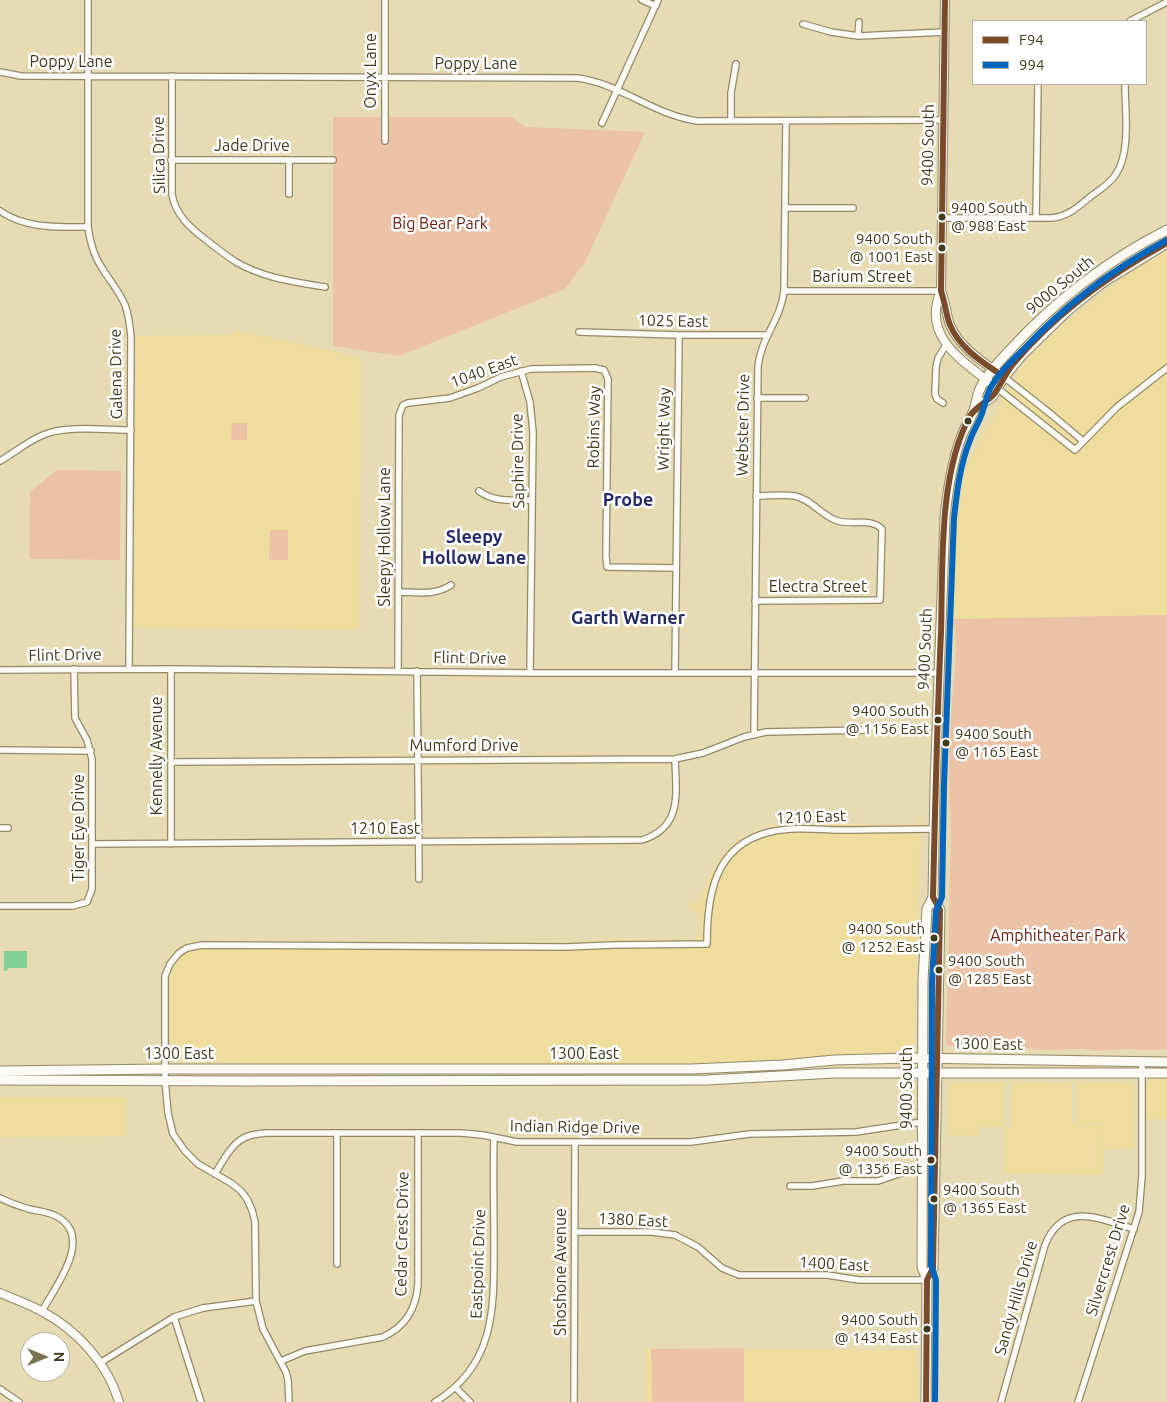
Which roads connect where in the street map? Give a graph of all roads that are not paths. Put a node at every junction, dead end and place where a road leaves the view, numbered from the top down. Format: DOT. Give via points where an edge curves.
graph roads {
  1 [pos="88,0"];
  2 [pos="385,0"];
  3 [pos="642,0"];
  4 [pos="945,0"];
  5 [pos="1167,2"];
  6 [pos="657,3"];
  7 [pos="1132,20"];
  8 [pos="859,22"];
  9 [pos="803,24"];
  10 [pos="944,32"];
  11 [pos="858,36"];
  12 [pos="736,64"];
  13 [pos="0,72"];
  14 [pos="88,76"];
  15 [pos="172,76"];
  16 [pos="385,77"];
  17 [pos="1038,85"];
  18 [pos="1125,85"];
  19 [pos="617,91"];
  20 [pos="944,120"];
  21 [pos="731,121"];
  22 [pos="786,121"];
  23 [pos="602,123"];
  24 [pos="385,141"];
  25 [pos="171,160"];
  26 [pos="289,160"];
  27 [pos="333,160"];
  28 [pos="289,194"];
  29 [pos="785,208"];
  30 [pos="853,208"];
  31 [pos="0,211"];
  32 [pos="942,218"];
  33 [pos="1036,218"];
  34 [pos="88,227"];
  35 [pos="1167,230"];
  36 [pos="1167,243"];
  37 [pos="325,287"];
  38 [pos="784,291"];
  39 [pos="941,291"];
  40 [pos="579,332"];
  41 [pos="678,335"];
  42 [pos="766,335"];
  43 [pos="946,345"];
  44 [pos="1167,368"];
  45 [pos="604,370"];
  46 [pos="993,370"];
  47 [pos="521,371"];
  48 [pos="1004,377"];
  49 [pos="986,379"];
  50 [pos="997,388"];
  51 [pos="757,398"];
  52 [pos="805,398"];
  53 [pos="943,403"];
  54 [pos="402,404"];
  55 [pos="975,408"];
  56 [pos="131,430"];
  57 [pos="1083,441"];
  58 [pos="0,461"];
  59 [pos="480,491"];
  60 [pos="756,496"];
  61 [pos="532,500"];
  62 [pos="676,568"];
  63 [pos="451,585"];
  64 [pos="398,592"];
  65 [pos="755,601"];
  66 [pos="171,668"];
  67 [pos="74,669"];
  68 [pos="130,669"];
  69 [pos="0,670"];
  70 [pos="398,670"];
  71 [pos="417,671"];
  72 [pos="530,673"];
  73 [pos="674,673"];
  74 [pos="754,673"];
  75 [pos="939,673"];
  76 [pos="867,730"];
  77 [pos="754,734"];
  78 [pos="0,750"];
  79 [pos="91,751"];
  80 [pos="675,758"];
  81 [pos="418,760"];
  82 [pos="171,762"];
  83 [pos="0,828"];
  84 [pos="8,828"];
  85 [pos="934,829"];
  86 [pos="418,842"];
  87 [pos="92,844"];
  88 [pos="171,844"];
  89 [pos="418,879"];
  90 [pos="933,897"];
  91 [pos="0,906"];
  92 [pos="922,1058"];
  93 [pos="937,1059"];
  94 [pos="1142,1061"];
  95 [pos="1167,1062"];
  96 [pos="165,1069"];
  97 [pos="0,1070"];
  98 [pos="1142,1072"];
  99 [pos="922,1073"];
  100 [pos="937,1073"];
  101 [pos="1167,1073"];
  102 [pos="0,1080"];
  103 [pos="165,1080"];
  104 [pos="922,1122"];
  105 [pos="337,1133"];
  106 [pos="418,1133"];
  107 [pos="494,1138"];
  108 [pos="575,1142"];
  109 [pos="922,1166"];
  110 [pos="216,1174"];
  111 [pos="790,1186"];
  112 [pos="0,1198"];
  113 [pos="1134,1229"];
  114 [pos="574,1232"];
  115 [pos="337,1264"];
  116 [pos="739,1274"];
  117 [pos="928,1280"];
  118 [pos="0,1294"];
  119 [pos="256,1301"];
  120 [pos="42,1311"];
  121 [pos="174,1316"];
  122 [pos="280,1361"];
  123 [pos="100,1363"];
  124 [pos="455,1387"];
  125 [pos="0,1389"];
  126 [pos="19,1402"];
  127 [pos="119,1402"];
  128 [pos="201,1402"];
  129 [pos="289,1402"];
  130 [pos="435,1402"];
  131 [pos="470,1402"];
  132 [pos="574,1402"];
  133 [pos="926,1402"];
  134 [pos="1001,1402"];
  135 [pos="1078,1402"];
  1 -- 14 [label="street, Galena Drive"];
  2 -- 16 [label="street, Onyx Lane"];
  3 -- 6 [label="street"];
  4 -- 10 [label="main road, 9400 South"];
  5 -- 7 [label="street"];
  6 -- 19 [label="street"];
  8 -- 11 [label="street"];
  9 -- 11 [label="street"];
  10 -- 11 [label="street"];
  10 -- 20 [label="main road, 9400 South"];
  12 -- 21 [label="street"];
  13 -- 14 [label="street, Poppy Lane" via="21,76"];
  14 -- 15 [label="street, Poppy Lane"];
  14 -- 34 [label="street, Galena Drive"];
  15 -- 16 [label="street, Poppy Lane"];
  15 -- 25 [label="street, Silica Drive"];
  16 -- 19 [label="street, Poppy Lane" via="577,78"];
  16 -- 24 [label="street, Onyx Lane"];
  17 -- 33 [label="street"];
  18 -- 33 [label="street" via="1124,154 1116,174 1072,211 1059,217"];
  19 -- 21 [label="street, Poppy Lane" via="678,118"];
  19 -- 23 [label="street"];
  20 -- 22 [label="street, Poppy Lane"];
  20 -- 32 [label="main road, 9400 South"];
  21 -- 22 [label="street, Poppy Lane"];
  22 -- 29 [label="street, Webster Drive"];
  25 -- 26 [label="street, Jade Drive"];
  25 -- 37 [label="street, Silica Drive" via="173,202 182,219 198,234 250,268 276,278"];
  26 -- 27 [label="street, Jade Drive"];
  26 -- 28 [label="street"];
  29 -- 30 [label="street"];
  29 -- 38 [label="street, Webster Drive"];
  31 -- 34 [label="street" via="14,219 40,226"];
  32 -- 33 [label="street"];
  32 -- 39 [label="main road, 9400 South"];
  34 -- 56 [label="street, Galena Drive" via="95,255 118,290 130,322"];
  35 -- 46 [label="main road, 9000 South" via="1120,257 1069,294 1022,337"];
  36 -- 48 [label="main road, 9000 South" via="1079,301 1038,338"];
  38 -- 39 [label="street, Barium Street"];
  38 -- 42 [label="street, Webster Drive" via="779,313"];
  39 -- 43 [label="main road, 9400 South" via="936,301 937,320"];
  39 -- 46 [label="main road, 9400 South" via="948,320 957,338"];
  40 -- 41 [label="street, 1025 East"];
  41 -- 42 [label="street, 1025 East"];
  41 -- 62 [label="street, Wright Way"];
  42 -- 51 [label="street, Webster Drive" via="759,355"];
  43 -- 49 [label="main road, 9400 South"];
  43 -- 53 [label="street" via="936,367 935,394"];
  44 -- 57 [label="street" via="1117,406"];
  45 -- 47 [label="street, 1040 East" via="553,368"];
  45 -- 62 [label="street, Robins Way" via="608,379 607,567"];
  46 -- 48 [label="main road, 9400 South"];
  46 -- 49 [label="main road, 9000 South"];
  47 -- 54 [label="street, 1040 East" via="450,398"];
  47 -- 61 [label="street, Saphire Drive" via="532,417"];
  48 -- 50 [label="main road, 9000 South"];
  48 -- 57 [label="street"];
  49 -- 50 [label="main road, 9400 South"];
  49 -- 55 [label="main road, 9400 South"];
  50 -- 55 [label="main road, 9400 South" via="992,396"];
  50 -- 57 [label="street" via="1075,450"];
  51 -- 52 [label="street"];
  51 -- 60 [label="street, Webster Drive"];
  54 -- 64 [label="street, Sleepy Hollow Lane" via="399,423"];
  55 -- 75 [label="main road, 9400 South" via="958,445 947,492"];
  56 -- 58 [label="street" via="52,431"];
  56 -- 68 [label="street, Galena Drive"];
  59 -- 61 [label="street" via="495,500"];
  60 -- 65 [label="street, Webster Drive"];
  60 -- 65 [label="street, Electra Street" via="795,496 809,501 834,520 874,523 882,529 880,600"];
  61 -- 72 [label="street, Saphire Drive"];
  62 -- 73 [label="street, Wright Way"];
  63 -- 64 [label="street" via="433,592"];
  64 -- 70 [label="street, Sleepy Hollow Lane"];
  65 -- 74 [label="street, Webster Drive"];
  66 -- 68 [label="street, Flint Drive"];
  66 -- 70 [label="street, Flint Drive"];
  66 -- 82 [label="street, Kennelly Avenue"];
  67 -- 68 [label="street, Flint Drive"];
  67 -- 69 [label="street, Flint Drive"];
  67 -- 79 [label="street, Tiger Eye Drive" via="75,718"];
  70 -- 71 [label="street, Flint Drive"];
  71 -- 72 [label="street, Flint Drive"];
  71 -- 81 [label="street"];
  72 -- 73 [label="street, Flint Drive"];
  73 -- 74 [label="street, Flint Drive"];
  74 -- 75 [label="street, Flint Drive"];
  74 -- 77 [label="street, Webster Drive"];
  75 -- 85 [label="main road, 9400 South"];
  76 -- 77 [label="street, Mumford Drive"];
  77 -- 80 [label="street, Mumford Drive" via="709,752"];
  78 -- 79 [label="street"];
  79 -- 87 [label="street, Tiger Eye Drive"];
  80 -- 81 [label="street, Mumford Drive"];
  80 -- 86 [label="street, 1210 East" via="675,808 670,820 652,838"];
  81 -- 82 [label="street, Mumford Drive"];
  81 -- 86 [label="street"];
  82 -- 88 [label="street, Kennelly Avenue"];
  83 -- 84 [label="street"];
  85 -- 90 [label="main road, 9400 South"];
  85 -- 96 [label="street, 1210 East" via="795,829 754,839 735,851 718,872 707,910 707,944 192,947 175,956 165,976"];
  86 -- 88 [label="street, 1210 East"];
  86 -- 89 [label="street"];
  87 -- 88 [label="street, 1210 East"];
  87 -- 91 [label="street, Tiger Eye Drive" via="92,889 87,902 73,906"];
  90 -- 92 [label="main road, 9400 South" via="927,909"];
  90 -- 93 [label="main road, 9400 South" via="940,910"];
  92 -- 93 [label="main road, 1300 East"];
  92 -- 96 [label="main road, 1300 East" via="690,1069"];
  92 -- 99 [label="main road, 9400 South"];
  93 -- 94 [label="main road, 1300 East"];
  93 -- 100 [label="main road, 9400 South"];
  94 -- 95 [label="main road, 1300 East"];
  94 -- 98 [label="street, Silvercrest Drive"];
  96 -- 97 [label="main road, 1300 East"];
  96 -- 103 [label="street"];
  98 -- 100 [label="main road, 1300 East"];
  98 -- 101 [label="main road, 1300 East"];
  98 -- 113 [label="street, Silvercrest Drive" via="1141,1187"];
  99 -- 100 [label="main road, 1300 East"];
  99 -- 103 [label="main road, 1300 East" via="835,1073 707,1080"];
  99 -- 104 [label="main road, 9400 South"];
  100 -- 117 [label="main road, 9400 South" via="933,1268"];
  102 -- 103 [label="main road, 1300 East"];
  103 -- 110 [label="street" via="168,1113 176,1139 193,1160"];
  104 -- 108 [label="street, Indian Ridge Drive" via="856,1132 749,1134 700,1142"];
  104 -- 109 [label="main road, 9400 South"];
  105 -- 106 [label="street, Indian Ridge Drive"];
  105 -- 110 [label="street, Indian Ridge Drive" via="248,1136 238,1142"];
  105 -- 115 [label="street"];
  106 -- 107 [label="street, Indian Ridge Drive" via="472,1134"];
  106 -- 122 [label="street, Cedar Crest Drive" via="418,1284 417,1296 408,1317 383,1337 304,1351"];
  107 -- 108 [label="street, Indian Ridge Drive" via="518,1142"];
  107 -- 124 [label="street, Eastpoint Drive" via="492,1313 483,1346"];
  108 -- 114 [label="street, Shoshone Avenue"];
  109 -- 111 [label="street" via="878,1181"];
  109 -- 117 [label="main road, 9400 South" via="922,1267"];
  110 -- 119 [label="street" via="241,1191 252,1210"];
  112 -- 120 [label="street" via="57,1216 71,1232 73,1253"];
  113 -- 134 [label="street, Sandy Hills Drive" via="1084,1215 1069,1218 1055,1227 1045,1245"];
  113 -- 135 [label="street, Silvercrest Drive"];
  114 -- 116 [label="street, 1380 East" via="675,1235 698,1247 722,1268"];
  114 -- 132 [label="street, Shoshone Avenue"];
  116 -- 117 [label="street, 1400 East"];
  117 -- 133 [label="main road, 9400 South"];
  118 -- 120 [label="main road"];
  119 -- 121 [label="street" via="203,1308"];
  119 -- 122 [label="street" via="263,1329"];
  120 -- 123 [label="main road" via="67,1327"];
  121 -- 123 [label="street"];
  121 -- 128 [label="street"];
  122 -- 129 [label="street" via="288,1380"];
  123 -- 127 [label="main road"];
  124 -- 130 [label="street, Eastpoint Drive"];
  124 -- 131 [label="street"];
  125 -- 126 [label="street"];
}
